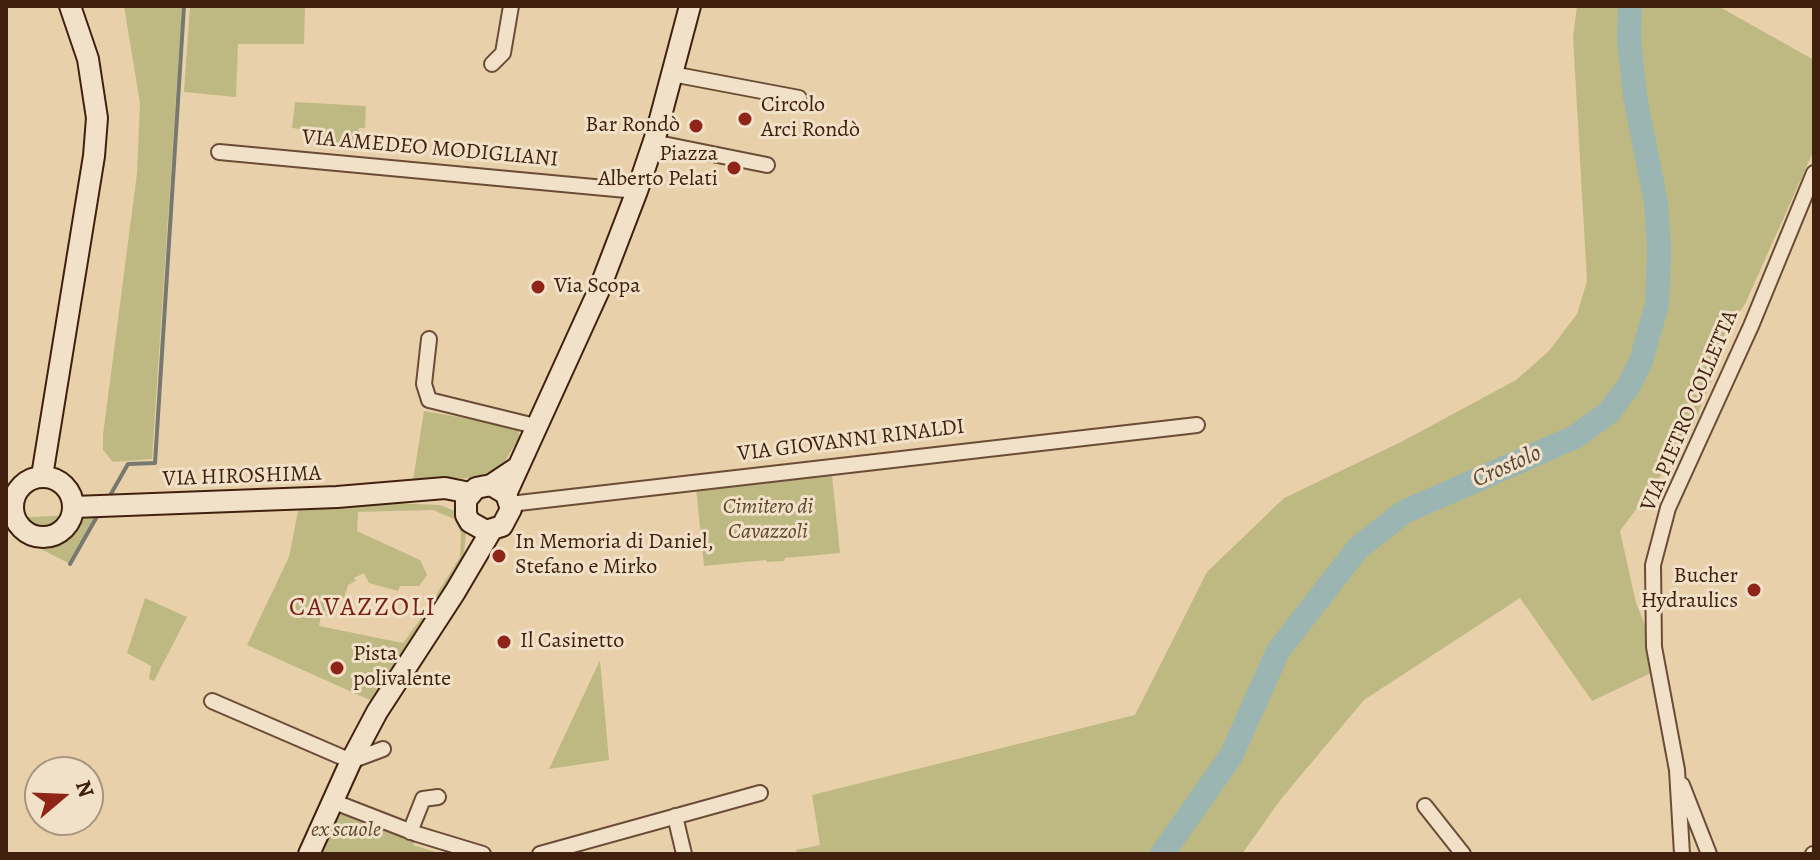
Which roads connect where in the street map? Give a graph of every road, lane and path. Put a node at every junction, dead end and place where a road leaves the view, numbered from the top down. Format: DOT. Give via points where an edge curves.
graph roads {
  1 [pos="70,6"];
  2 [pos="511,6"];
  3 [pos="690,6"];
  4 [pos="492,64"];
  5 [pos="672,74"];
  6 [pos="799,98"];
  7 [pos="653,142"];
  8 [pos="219,152"];
  9 [pos="767,165"];
  10 [pos="1814,173"];
  11 [pos="637,191"];
  12 [pos="1807,205"];
  13 [pos="429,339"];
  14 [pos="1197,425"];
  15 [pos="535,426"];
  16 [pos="42,476"];
  17 [pos="412,492"];
  18 [pos="470,493"];
  19 [pos="502,494"];
  20 [pos="74,507"];
  21 [pos="9,509"];
  22 [pos="477,524"];
  23 [pos="212,701"];
  24 [pos="383,749"];
  25 [pos="351,761"];
  26 [pos="1677,770"];
  27 [pos="760,793"];
  28 [pos="438,797"];
  29 [pos="332,801"];
  30 [pos="1425,806"];
  31 [pos="675,816"];
  32 [pos="410,832"];
  33 [pos="309,854"];
  34 [pos="483,854"];
  35 [pos="540,854"];
  36 [pos="684,854"];
  37 [pos="1463,854"];
  38 [pos="1682,854"];
  39 [pos="1709,854"];
  1 -- 16 [label="street" via="88,59 97,118"];
  2 -- 4 [label="street" via="503,53"];
  3 -- 5 [label="street, VIA GIOVANNI RINALDI"];
  5 -- 6 [label="street"];
  5 -- 7 [label="street, VIA GIOVANNI RINALDI"];
  7 -- 9 [label="street"];
  7 -- 11 [label="street, VIA GIOVANNI RINALDI"];
  8 -- 11 [label="street, VIA AMEDEO MODIGLIANI"];
  10 -- 12 [label="street, VIA PIETRO COLLETTA"];
  11 -- 15 [label="street, VIA GIOVANNI RINALDI" via="599,290"];
  12 -- 26 [label="street, VIA PIETRO COLLETTA" via="1668,508 1653,565 1654,655"];
  13 -- 15 [label="street" via="424,384 429,400"];
  14 -- 19 [label="street, VIA GIOVANNI RINALDI"];
  15 -- 19 [label="street, VIA GIOVANNI RINALDI"];
  16 -- 20 [label="street" via="64,485"];
  16 -- 21 [label="street" via="20,486"];
  17 -- 18 [label="street, VIA HIROSHIMA" via="445,488"];
  17 -- 20 [label="street, VIA HIROSHIMA"];
  17 -- 22 [label="street, VIA HIROSHIMA" via="445,501"];
  18 -- 19 [label="street, VIA GIOVANNI RINALDI" via="476,488"];
  18 -- 22 [label="street" via="466,500"];
  19 -- 22 [label="street, VIA GIOVANNI RINALDI" via="507,521"];
  20 -- 21 [label="street" via="68,525 44,537 19,526"];
  22 -- 25 [label="street" via="472,565"];
  23 -- 25 [label="street"];
  24 -- 25 [label="street"];
  25 -- 29 [label="street"];
  26 -- 38 [label="street, VIA PIETRO COLLETTA"];
  26 -- 39 [label="street, VIA PIETRO COLLETTA"];
  27 -- 31 [label="street"];
  28 -- 32 [label="street" via="423,799"];
  29 -- 32 [label="street"];
  29 -- 33 [label="street"];
  30 -- 37 [label="street"];
  31 -- 35 [label="street"];
  31 -- 36 [label="street"];
  32 -- 34 [label="street"];
}
